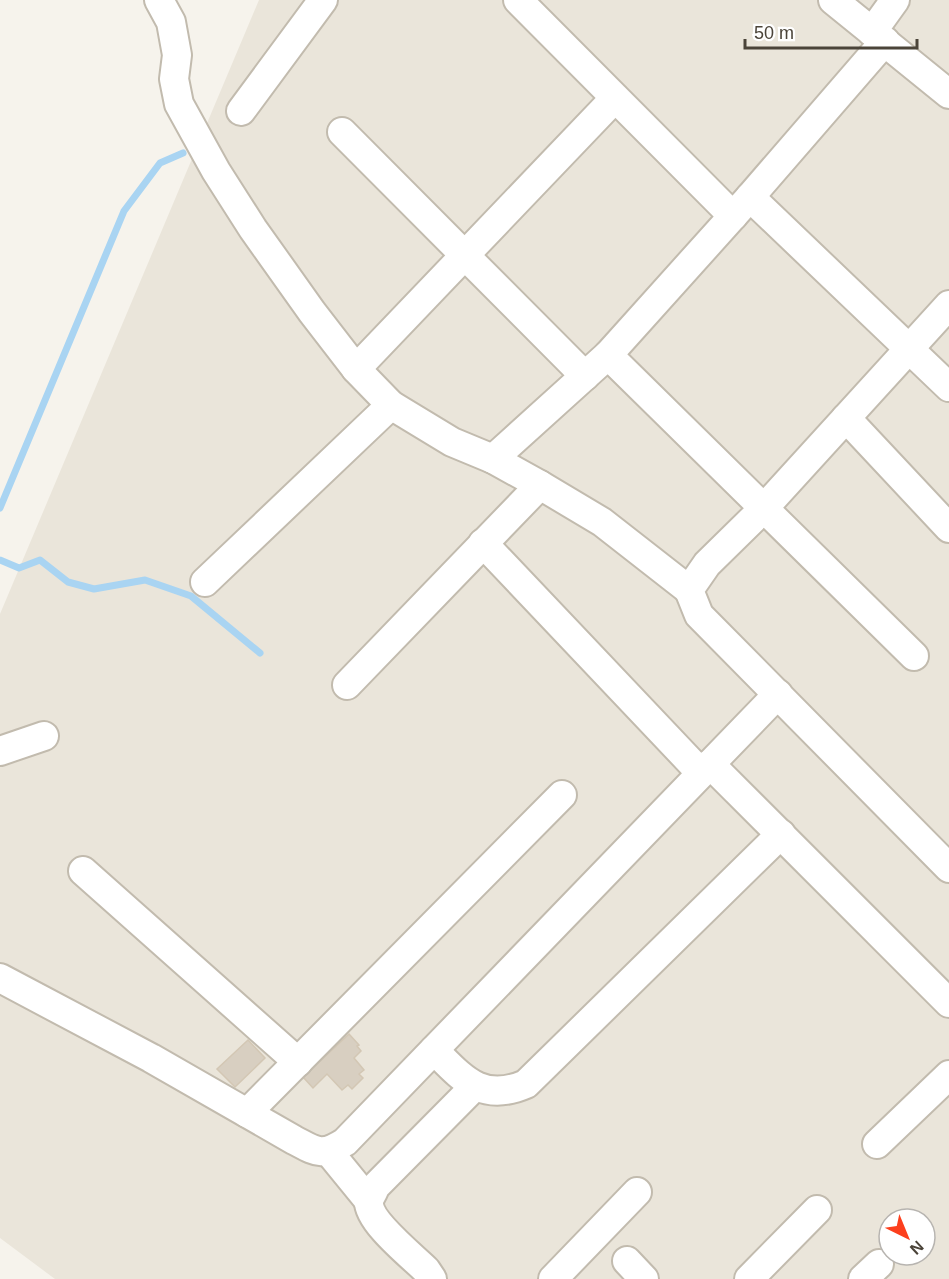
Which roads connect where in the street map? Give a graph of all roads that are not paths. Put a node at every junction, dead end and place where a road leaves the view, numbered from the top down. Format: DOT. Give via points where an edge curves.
graph roads {
  1 [pos="159,0"];
  2 [pos="323,0"];
  3 [pos="518,0"];
  4 [pos="833,0"];
  5 [pos="896,0"];
  6 [pos="878,36"];
  7 [pos="949,94"];
  8 [pos="615,98"];
  9 [pos="241,111"];
  10 [pos="342,132"];
  11 [pos="741,207"];
  12 [pos="465,255"];
  13 [pos="949,305"];
  14 [pos="909,349"];
  15 [pos="608,354"];
  16 [pos="356,369"];
  17 [pos="585,376"];
  18 [pos="949,387"];
  19 [pos="391,405"];
  20 [pos="846,418"];
  21 [pos="493,459"];
  22 [pos="540,485"];
  23 [pos="764,508"];
  24 [pos="949,528"];
  25 [pos="483,543"];
  26 [pos="205,582"];
  27 [pos="689,590"];
  28 [pos="914,656"];
  29 [pos="347,685"];
  30 [pos="778,694"];
  31 [pos="44,736"];
  32 [pos="0,751"];
  33 [pos="706,768"];
  34 [pos="562,795"];
  35 [pos="781,834"];
  36 [pos="949,868"];
  37 [pos="82,871"];
  38 [pos="0,978"];
  39 [pos="949,1003"];
  40 [pos="434,1050"];
  41 [pos="298,1062"];
  42 [pos="475,1086"];
  43 [pos="944,1091"];
  44 [pos="247,1113"];
  45 [pos="877,1144"];
  46 [pos="329,1152"];
  47 [pos="637,1192"];
  48 [pos="369,1201"];
  49 [pos="817,1210"];
  50 [pos="432,1279"];
  51 [pos="553,1279"];
  52 [pos="749,1279"];
  1 -- 16 [label="street" via="171,22 177,55 174,79 178,104 253,229"];
  2 -- 9 [label="street"];
  3 -- 8 [label="street"];
  4 -- 6 [label="street"];
  5 -- 6 [label="street"];
  6 -- 7 [label="street"];
  6 -- 11 [label="street"];
  8 -- 11 [label="street"];
  8 -- 12 [label="street"];
  10 -- 12 [label="street"];
  11 -- 14 [label="street"];
  11 -- 15 [label="street"];
  12 -- 16 [label="street"];
  12 -- 17 [label="street"];
  13 -- 14 [label="street"];
  14 -- 18 [label="street"];
  14 -- 20 [label="street"];
  15 -- 17 [label="street"];
  15 -- 23 [label="street"];
  16 -- 19 [label="street"];
  17 -- 21 [label="street"];
  19 -- 21 [label="street" via="452,442"];
  19 -- 26 [label="street"];
  20 -- 23 [label="street"];
  20 -- 24 [label="street"];
  21 -- 22 [label="street"];
  22 -- 25 [label="street"];
  22 -- 27 [label="street" via="602,522"];
  23 -- 27 [label="street" via="706,564"];
  23 -- 28 [label="street"];
  25 -- 29 [label="street"];
  25 -- 33 [label="street"];
  27 -- 30 [label="street" via="699,615"];
  30 -- 33 [label="street"];
  30 -- 36 [label="street"];
  31 -- 32 [label="street"];
  33 -- 35 [label="street"];
  33 -- 40 [label="street"];
  34 -- 41 [label="street"];
  35 -- 39 [label="street"];
  35 -- 42 [label="street" via="526,1084 509,1091"];
  37 -- 41 [label="street"];
  38 -- 44 [label="street"];
  40 -- 42 [label="street"];
  40 -- 46 [label="street" via="345,1142"];
  41 -- 44 [label="street"];
  42 -- 48 [label="street" via="375,1187"];
  43 -- 45 [label="street"];
  44 -- 46 [label="street" via="315,1151"];
  46 -- 48 [label="street"];
  47 -- 51 [label="street"];
  48 -- 50 [label="street" via="381,1226"];
  49 -- 52 [label="street"];
}
